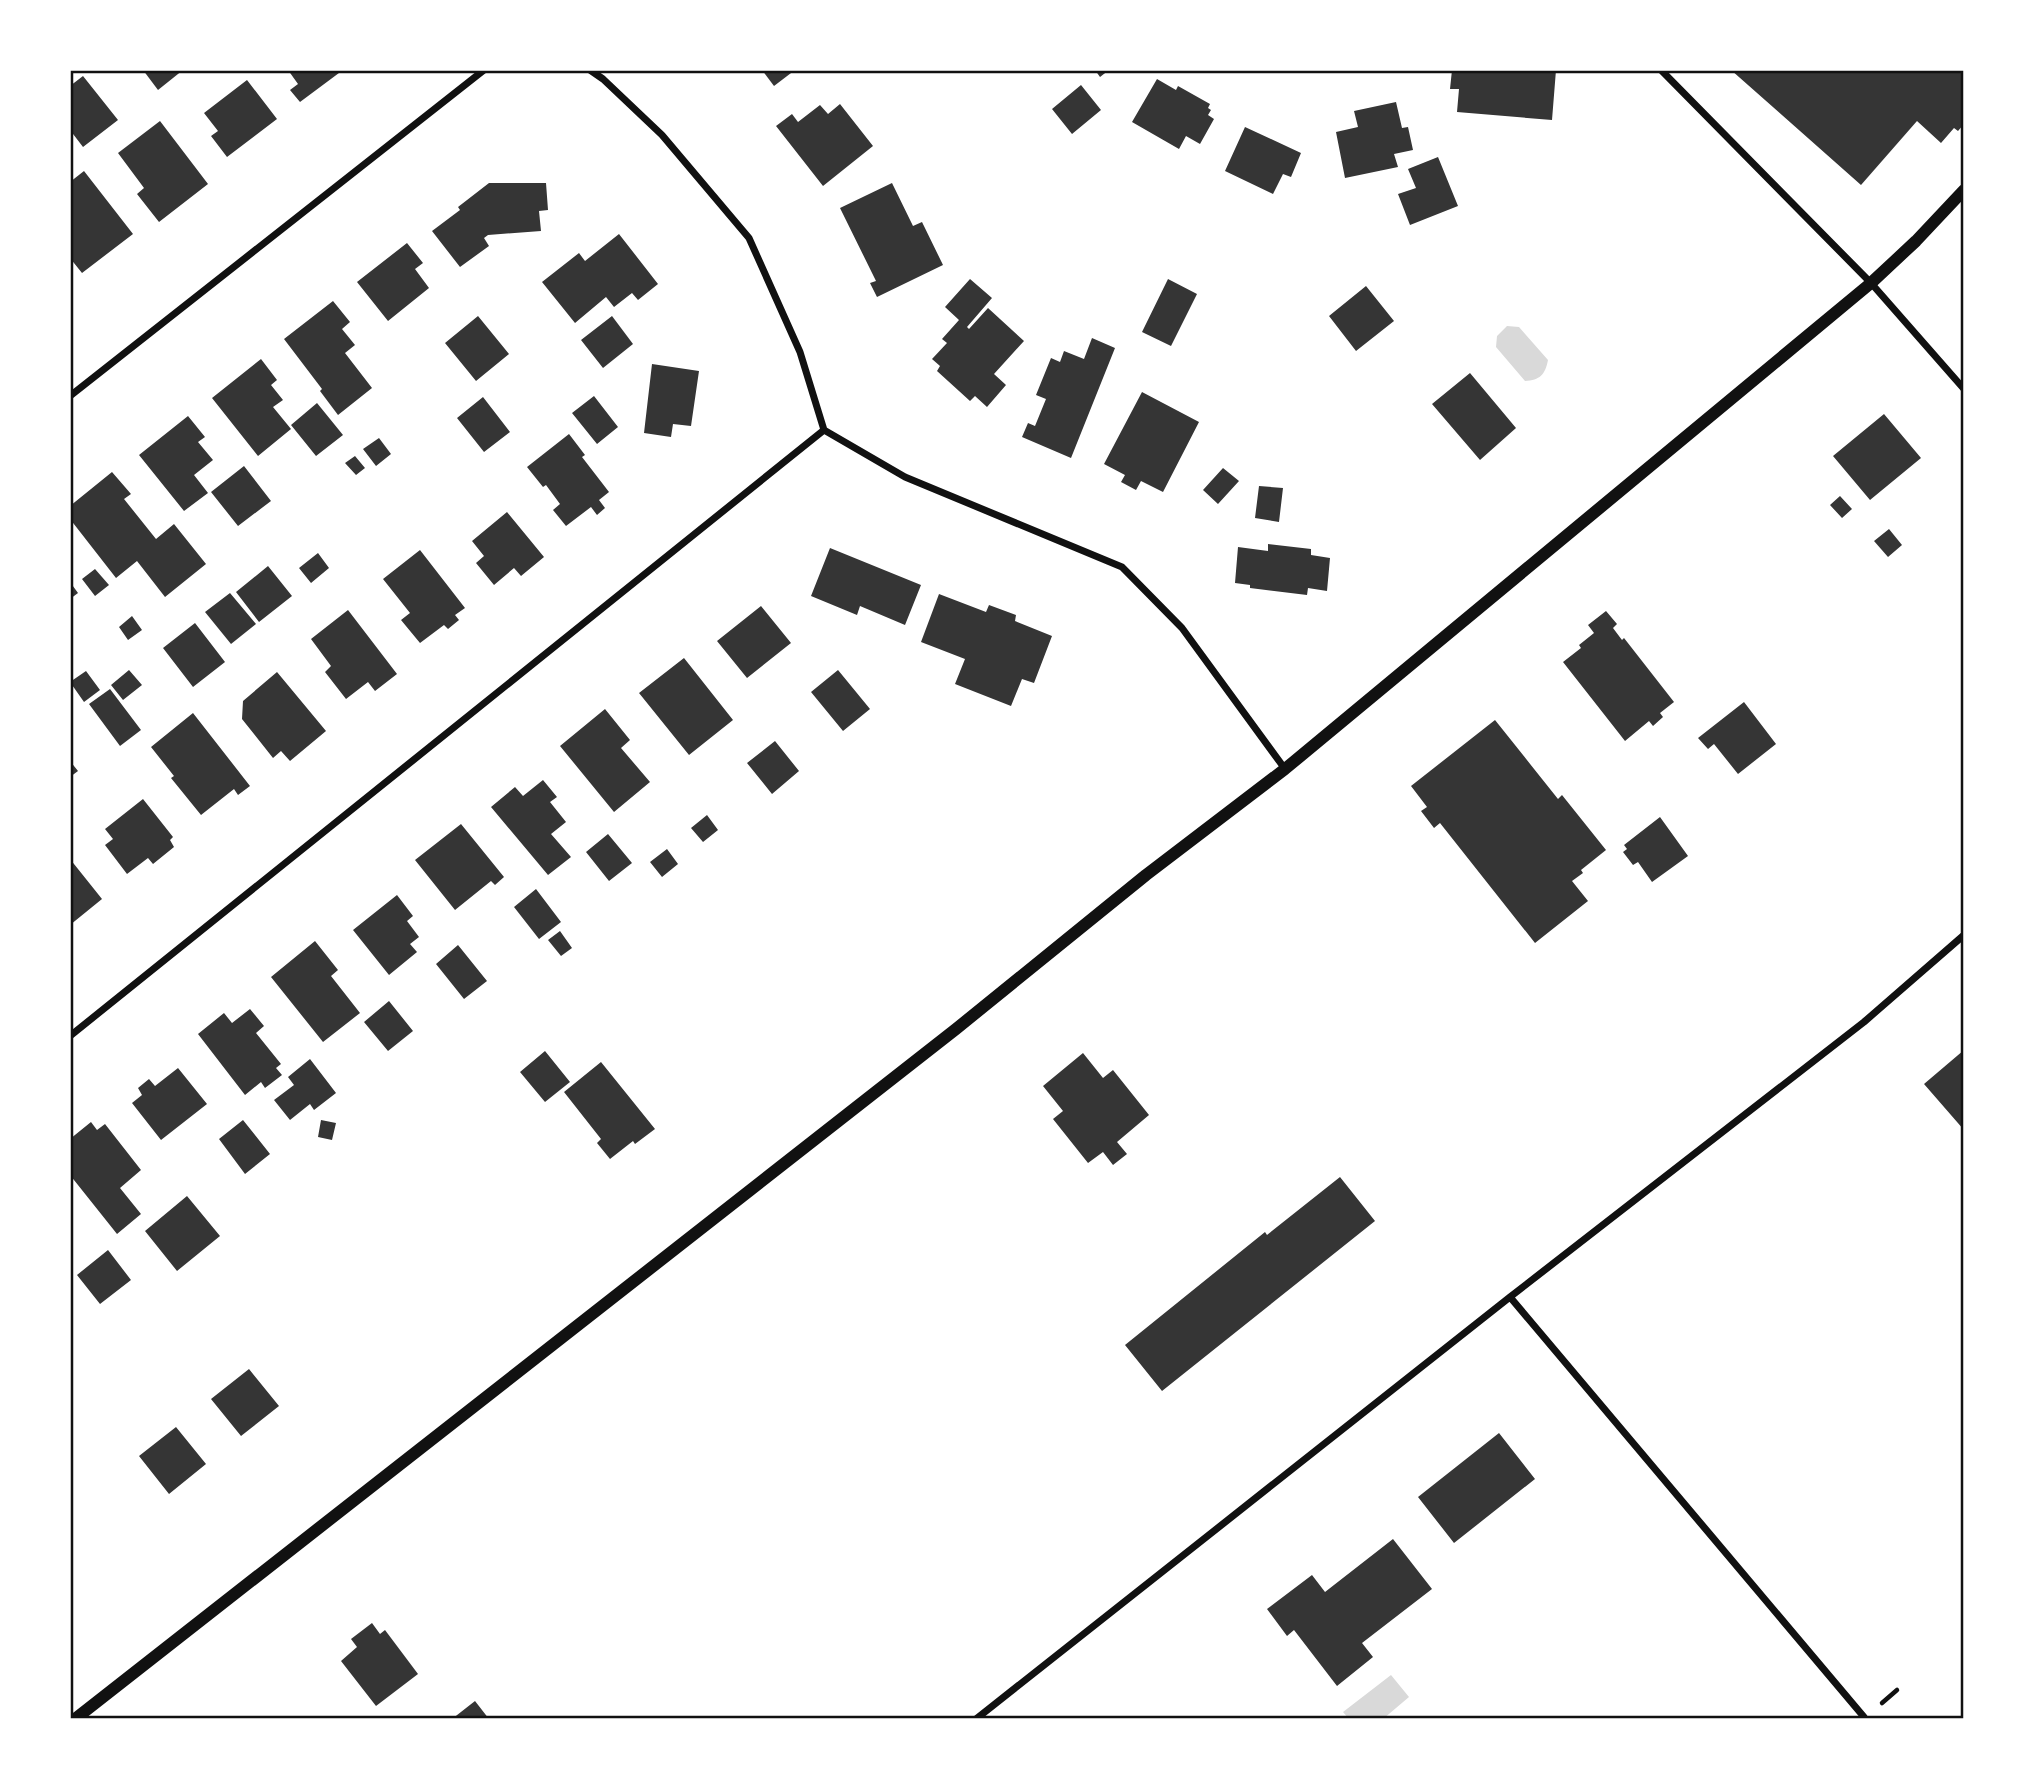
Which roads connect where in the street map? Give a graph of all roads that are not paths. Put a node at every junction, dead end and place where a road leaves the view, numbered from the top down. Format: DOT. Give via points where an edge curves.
graph roads {
  1 [pos="484,70"];
  2 [pos="590,70"];
  3 [pos="1661,70"];
  4 [pos="1964,190"];
  5 [pos="1871,283"];
  6 [pos="1964,389"];
  7 [pos="70,396"];
  8 [pos="824,430"];
  9 [pos="1285,769"];
  10 [pos="1964,935"];
  11 [pos="70,1037"];
  12 [pos="1510,1297"];
  13 [pos="1864,1717"];
  14 [pos="75,1719"];
  15 [pos="976,1719"];
  1 -- 7 [label="street"];
  2 -- 8 [label="street" via="662,135 749,238 800,352"];
  3 -- 5 [label="street"];
  4 -- 5 [label="street"];
  5 -- 6 [label="street"];
  5 -- 9 [label="street"];
  8 -- 9 [label="street" via="905,477 1122,567 1182,628"];
  8 -- 11 [label="street"];
  9 -- 14 [label="street"];
  10 -- 12 [label="street" via="1864,1022"];
  12 -- 13 [label="street"];
  12 -- 15 [label="street"];
}
